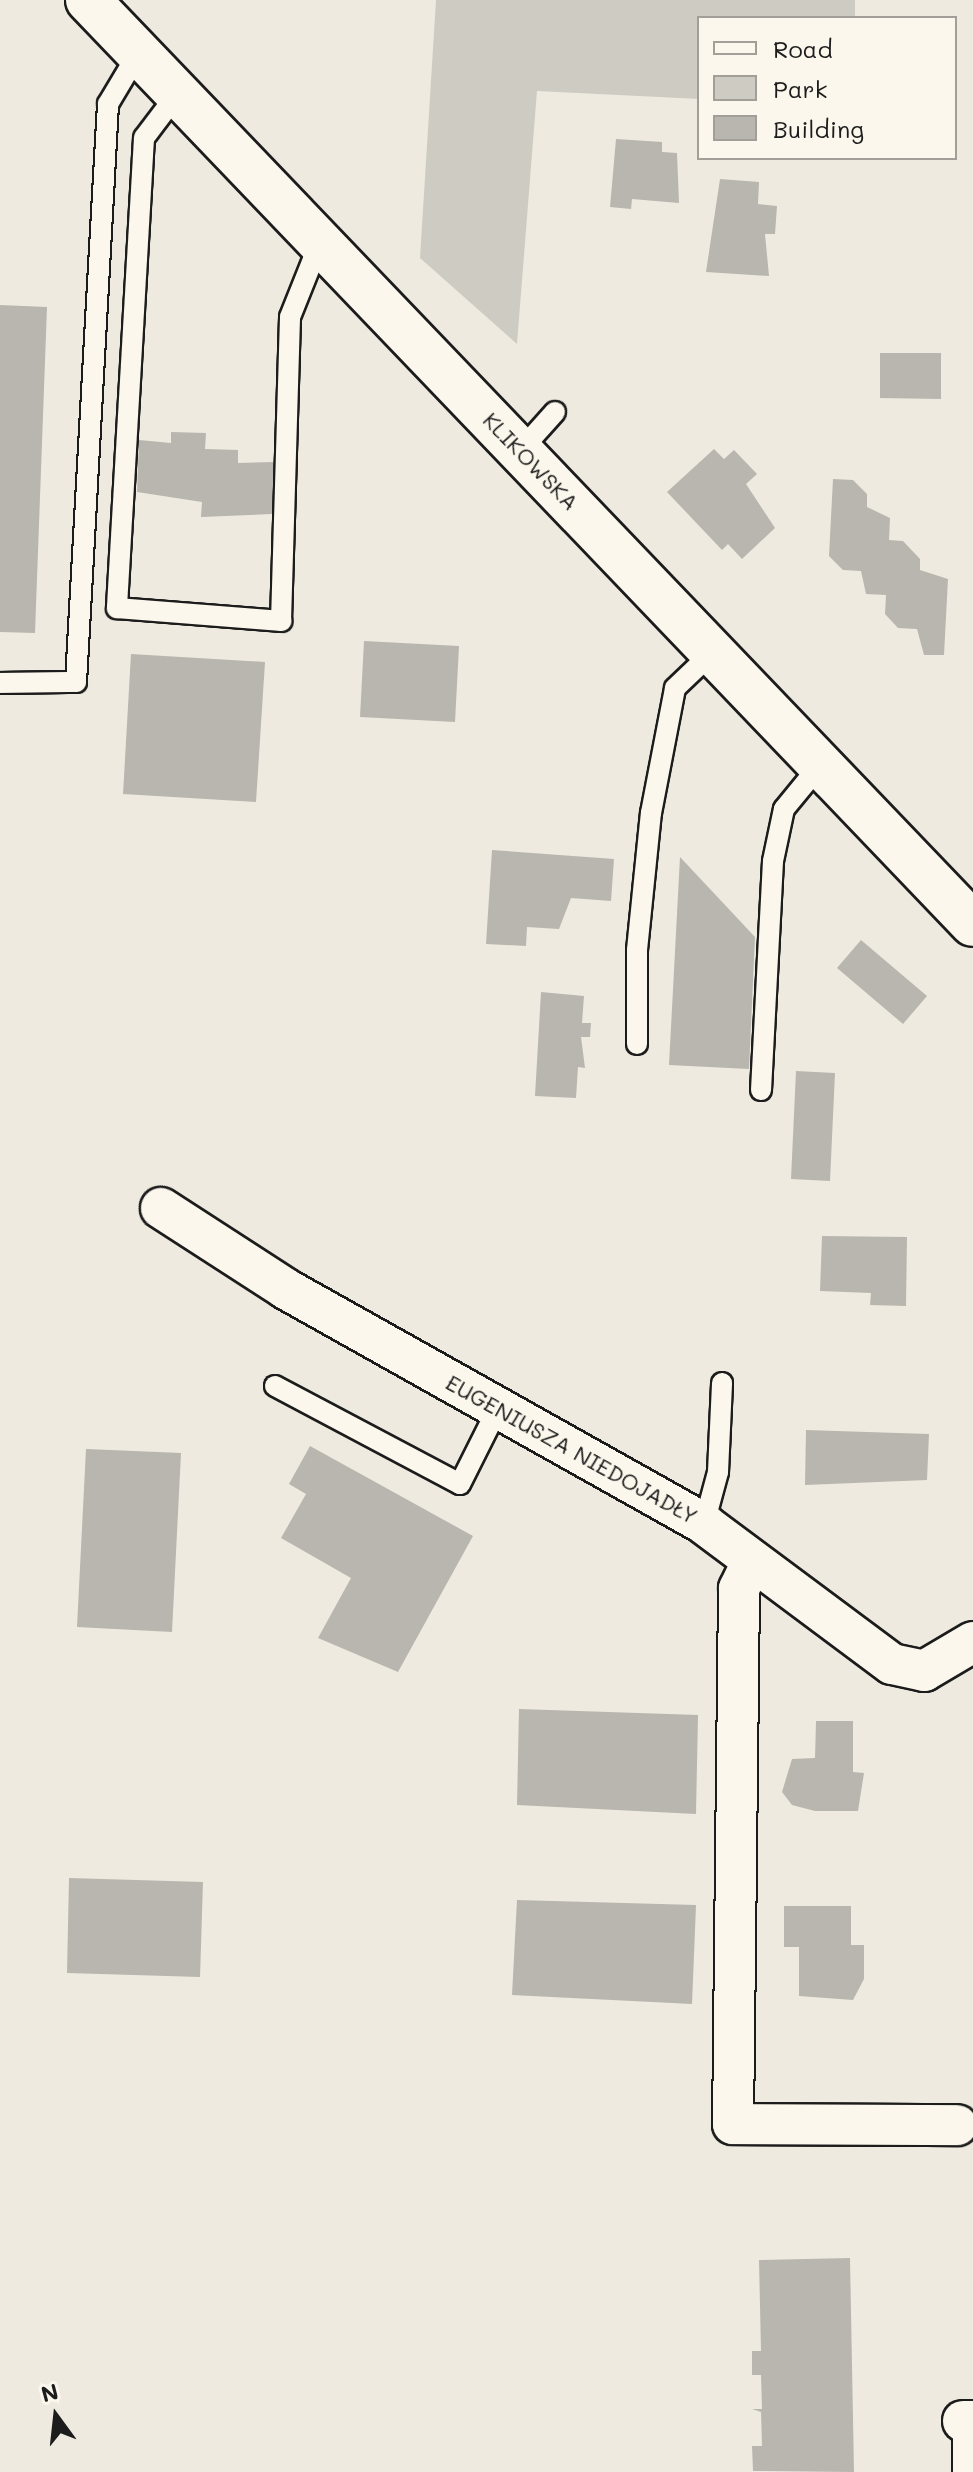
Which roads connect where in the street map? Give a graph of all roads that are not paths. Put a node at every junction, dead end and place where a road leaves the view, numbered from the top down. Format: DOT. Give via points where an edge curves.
graph roads {
  1 [pos="88,0"];
  2 [pos="139,52"];
  3 [pos="178,93"];
  4 [pos="320,242"];
  5 [pos="555,412"];
  6 [pos="521,450"];
  7 [pos="713,652"];
  8 [pos="0,683"];
  9 [pos="821,764"];
  10 [pos="973,924"];
  11 [pos="637,1044"];
  12 [pos="761,1090"];
  13 [pos="161,1208"];
  14 [pos="722,1383"];
  15 [pos="275,1386"];
  16 [pos="498,1408"];
  17 [pos="704,1524"];
  18 [pos="752,1562"];
  19 [pos="973,1642"];
  20 [pos="957,2125"];
  21 [pos="968,2421"];
  22 [pos="963,2472"];
  1 -- 2 [label="street, KLIKOWSKA"];
  2 -- 3 [label="street, KLIKOWSKA"];
  2 -- 8 [label="lane" via="108,104 76,682"];
  3 -- 4 [label="street, KLIKOWSKA"];
  3 -- 4 [label="lane" via="144,138 117,608 281,621 290,317"];
  4 -- 6 [label="street, KLIKOWSKA"];
  5 -- 6 [label="lane"];
  6 -- 7 [label="street, KLIKOWSKA"];
  7 -- 9 [label="street, KLIKOWSKA"];
  7 -- 11 [label="lane" via="675,688 651,813 637,950"];
  9 -- 10 [label="street, KLIKOWSKA"];
  9 -- 12 [label="lane" via="784,809 773,861"];
  13 -- 16 [label="street, EUGENIUSZA NIEDOJADŁY" via="286,1289"];
  14 -- 17 [label="lane" via="718,1472"];
  15 -- 16 [label="lane" via="460,1484"];
  16 -- 17 [label="street, EUGENIUSZA NIEDOJADŁY"];
  17 -- 18 [label="street, EUGENIUSZA NIEDOJADŁY"];
  18 -- 19 [label="street, EUGENIUSZA NIEDOJADŁY" via="892,1664 924,1671"];
  18 -- 20 [label="street" via="739,1589 733,2124"];
  21 -- 22 [label="lane"];
}
